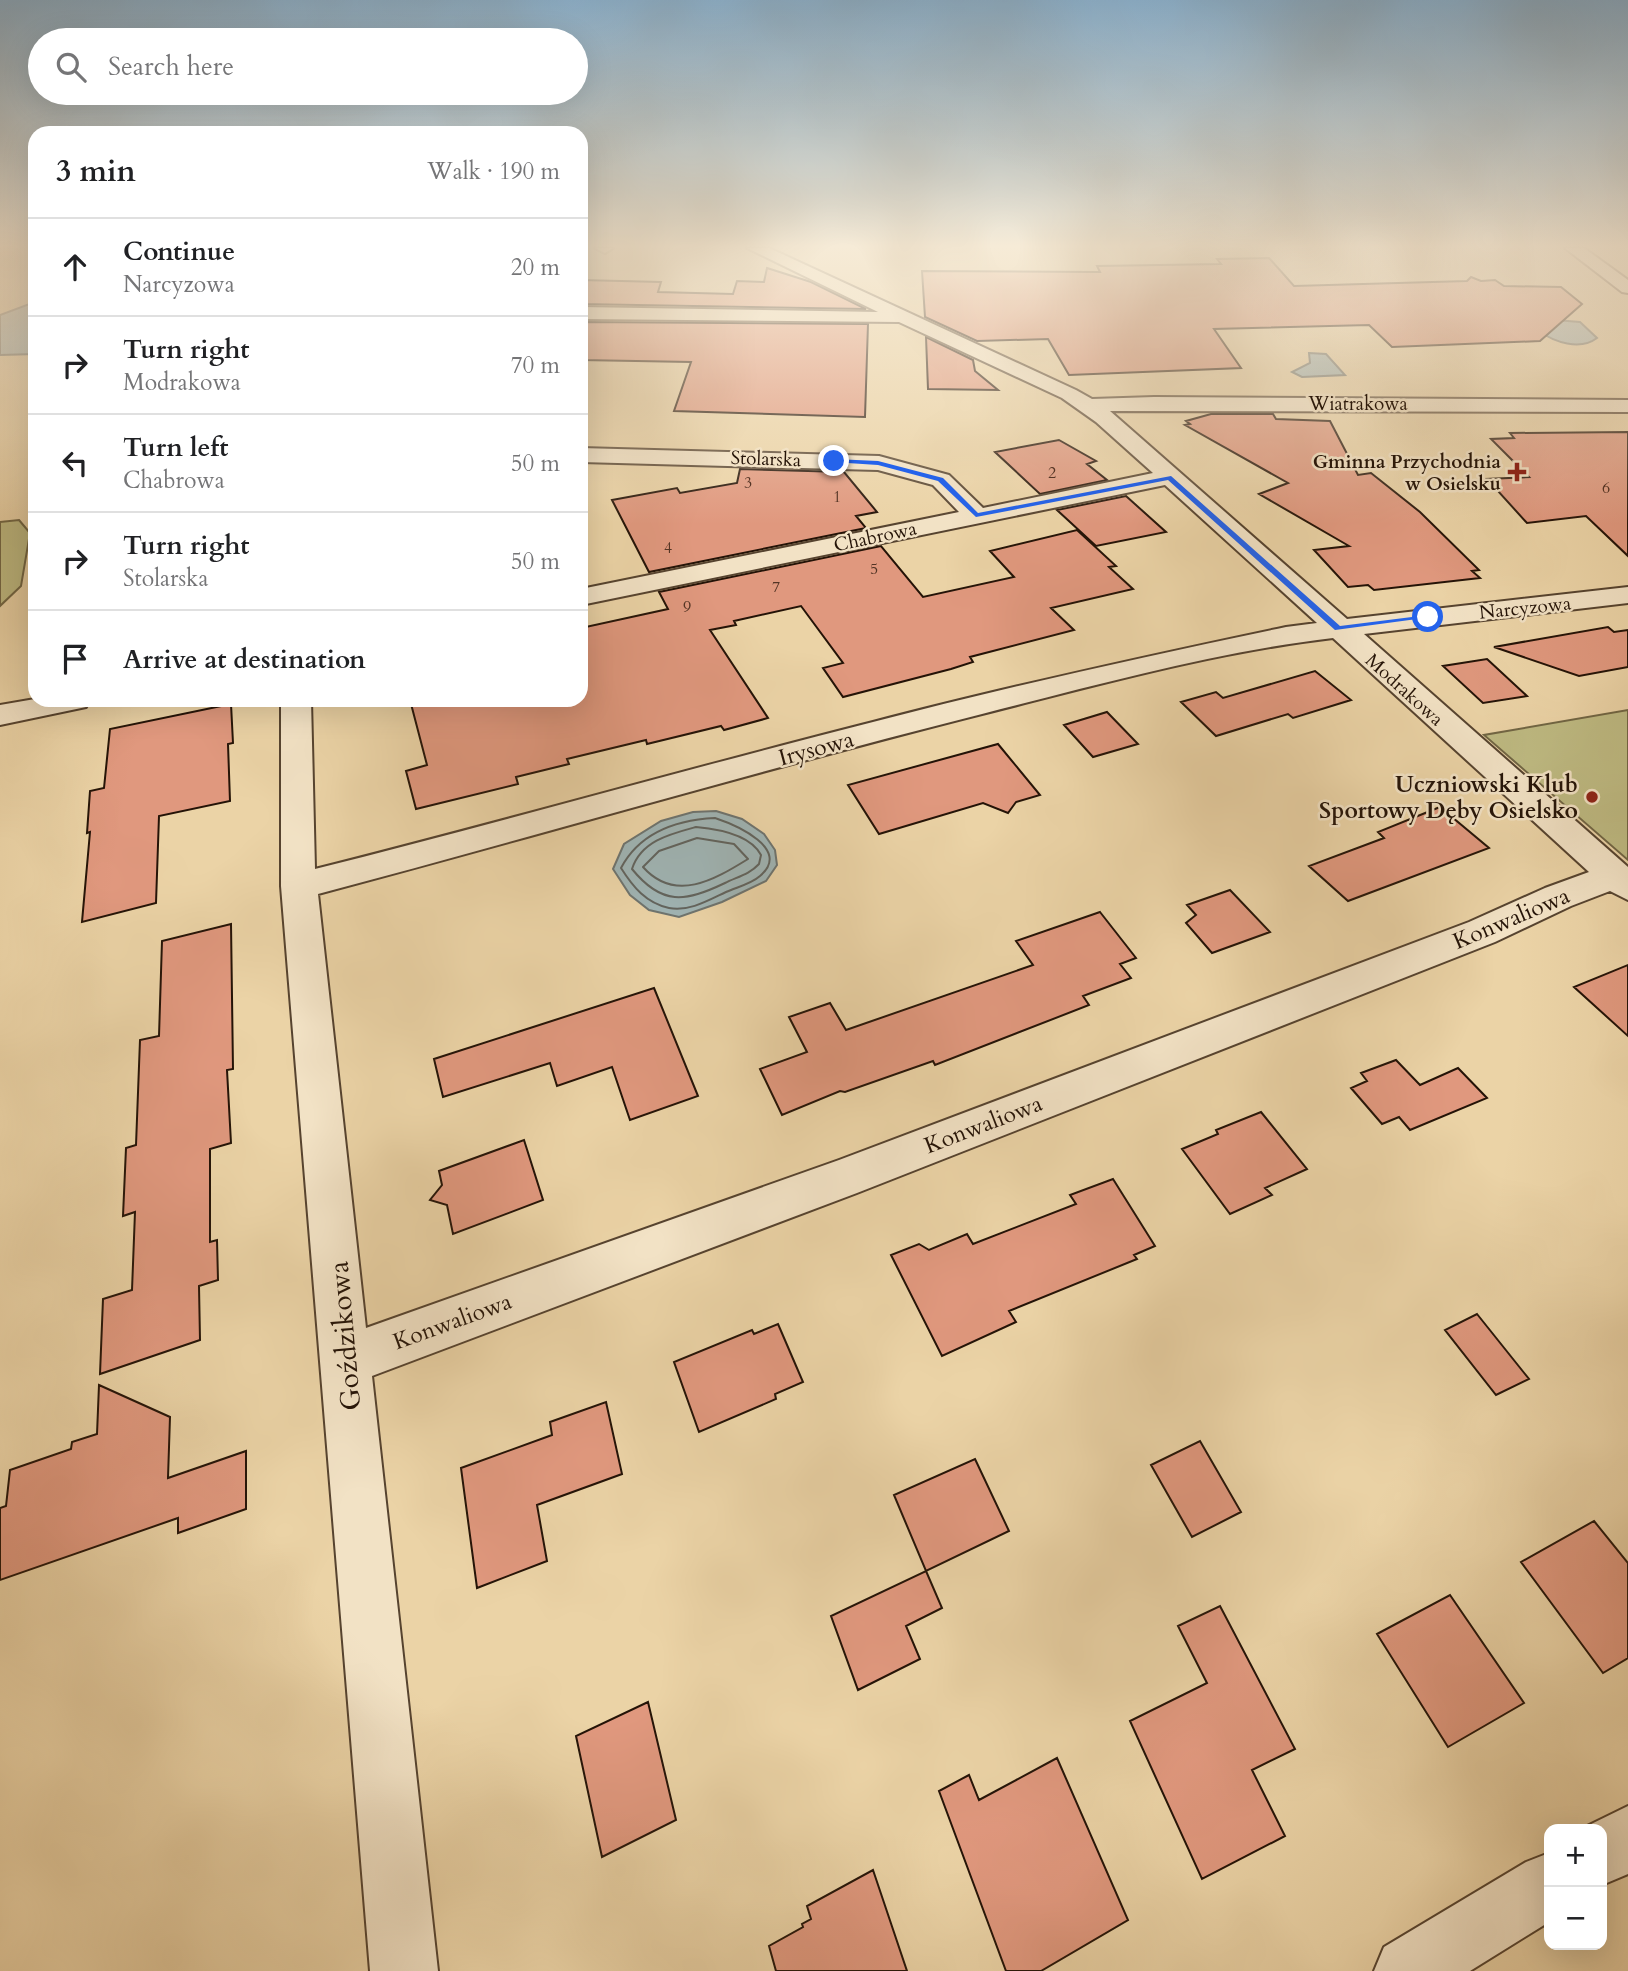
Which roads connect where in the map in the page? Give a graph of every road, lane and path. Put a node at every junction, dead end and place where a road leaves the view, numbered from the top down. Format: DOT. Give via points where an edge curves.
graph roads {
  1 [pos="952,340"];
  2 [pos="1088,406"];
  3 [pos="1628,406"];
  4 [pos="588,455"];
  5 [pos="1169,477"];
  6 [pos="976,515"];
  7 [pos="1628,595"];
  8 [pos="588,596"];
  9 [pos="1338,628"];
  10 [pos="40,707"];
  11 [pos="296,707"];
  12 [pos="0,715"];
  13 [pos="1622,881"];
  14 [pos="299,886"];
  15 [pos="346,1360"];
  16 [pos="1628,1838"];
  17 [pos="1607,1850"];
  18 [pos="1546,1887"];
  19 [pos="404,1971"];
  20 [pos="1408,1971"];
  1 -- 2 [label="street, Modrakowa"];
  2 -- 3 [label="street, Wiatrakowa"];
  2 -- 5 [label="street, Modrakowa"];
  4 -- 6 [label="street, Stolarska" via="878,463 941,480"];
  5 -- 6 [label="street, Chabrowa"];
  5 -- 9 [label="street, Modrakowa"];
  6 -- 8 [label="street, Chabrowa"];
  7 -- 9 [label="street, Narcyzowa"];
  9 -- 13 [label="street, Modrakowa"];
  9 -- 14 [label="street, Irysowa" via="1100,675"];
  10 -- 12 [label="street"];
  11 -- 14 [label="street, Goździkowa"];
  13 -- 15 [label="street, Konwaliowa" via="1558,897 1482,932 841,1179"];
  14 -- 15 [label="street, Goździkowa"];
  15 -- 19 [label="street, Goździkowa"];
  16 -- 17 [label="street"];
  18 -- 20 [label="street"];
}
